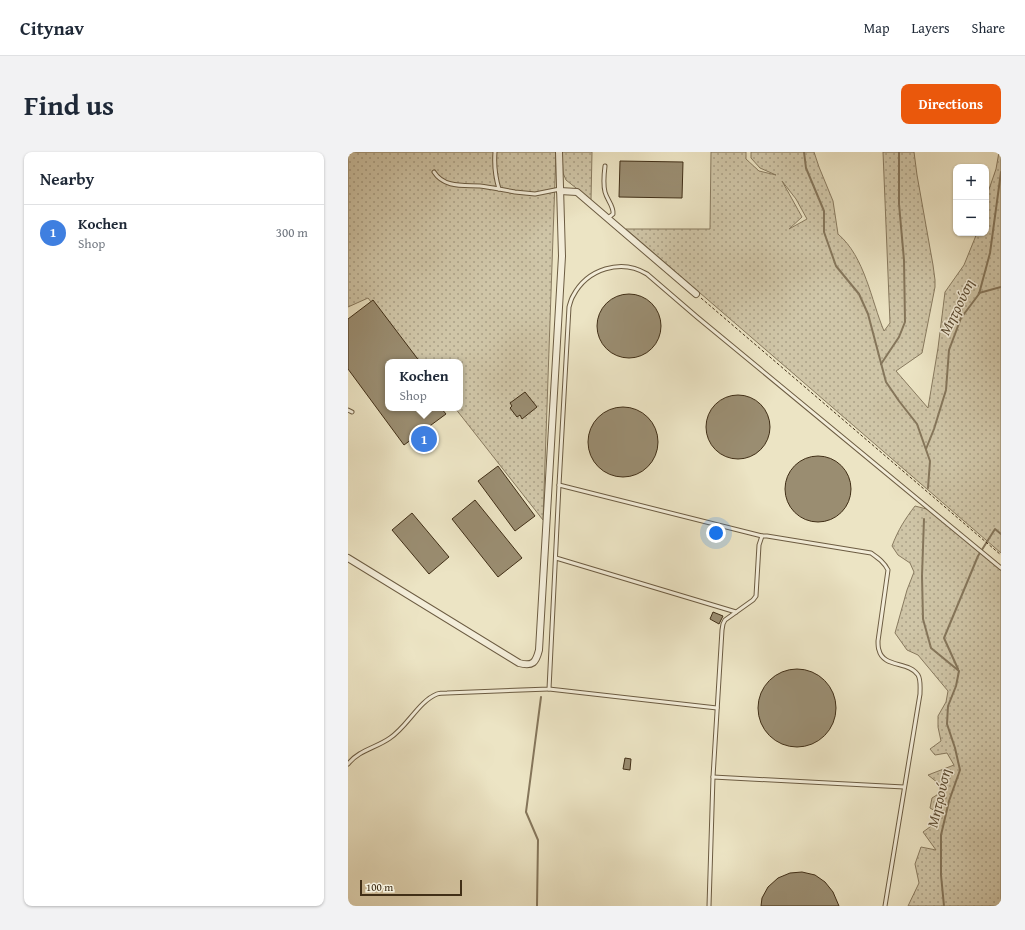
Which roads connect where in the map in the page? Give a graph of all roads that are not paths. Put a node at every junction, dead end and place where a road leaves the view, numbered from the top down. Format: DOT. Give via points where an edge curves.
graph roads {
  1 [pos="495,152"];
  2 [pos="559,152"];
  3 [pos="605,166"];
  4 [pos="434,172"];
  5 [pos="499,189"];
  6 [pos="560,190"];
  7 [pos="608,218"];
  8 [pos="696,294"];
  9 [pos="348,410"];
  10 [pos="352,412"];
  11 [pos="559,484"];
  12 [pos="762,536"];
  13 [pos="348,558"];
  14 [pos="556,558"];
  15 [pos="1001,568"];
  16 [pos="737,612"];
  17 [pos="549,689"];
  18 [pos="717,708"];
  19 [pos="348,764"];
  20 [pos="713,777"];
  21 [pos="904,788"];
  22 [pos="709,906"];
  23 [pos="885,906"];
  1 -- 5 [label="lane" via="494,163"];
  2 -- 6 [label="street"];
  3 -- 7 [label="lane" via="604,190 613,209 613,214"];
  4 -- 5 [label="lane" via="451,184"];
  5 -- 6 [label="lane" via="535,194"];
  6 -- 7 [label="street" via="577,192"];
  6 -- 13 [label="street" via="562,256 539,650 536,659 533,663 525,665 519,663"];
  7 -- 8 [label="street"];
  9 -- 10 [label="lane"];
  11 -- 12 [label="lane"];
  11 -- 14 [label="lane"];
  11 -- 15 [label="lane" via="569,307 573,296 586,279 596,272 617,266 634,268 647,274"];
  12 -- 16 [label="lane" via="759,545 756,596"];
  12 -- 21 [label="lane" via="871,553 886,566 888,574 878,641 879,651 883,658 890,662 913,670 918,675 920,684"];
  14 -- 16 [label="lane"];
  14 -- 17 [label="lane"];
  16 -- 18 [label="lane" via="723,624"];
  17 -- 18 [label="lane"];
  17 -- 19 [label="lane" via="437,694 427,700 388,740 360,753"];
  18 -- 20 [label="lane"];
  20 -- 21 [label="lane"];
  20 -- 22 [label="lane"];
  21 -- 23 [label="lane"];
}
